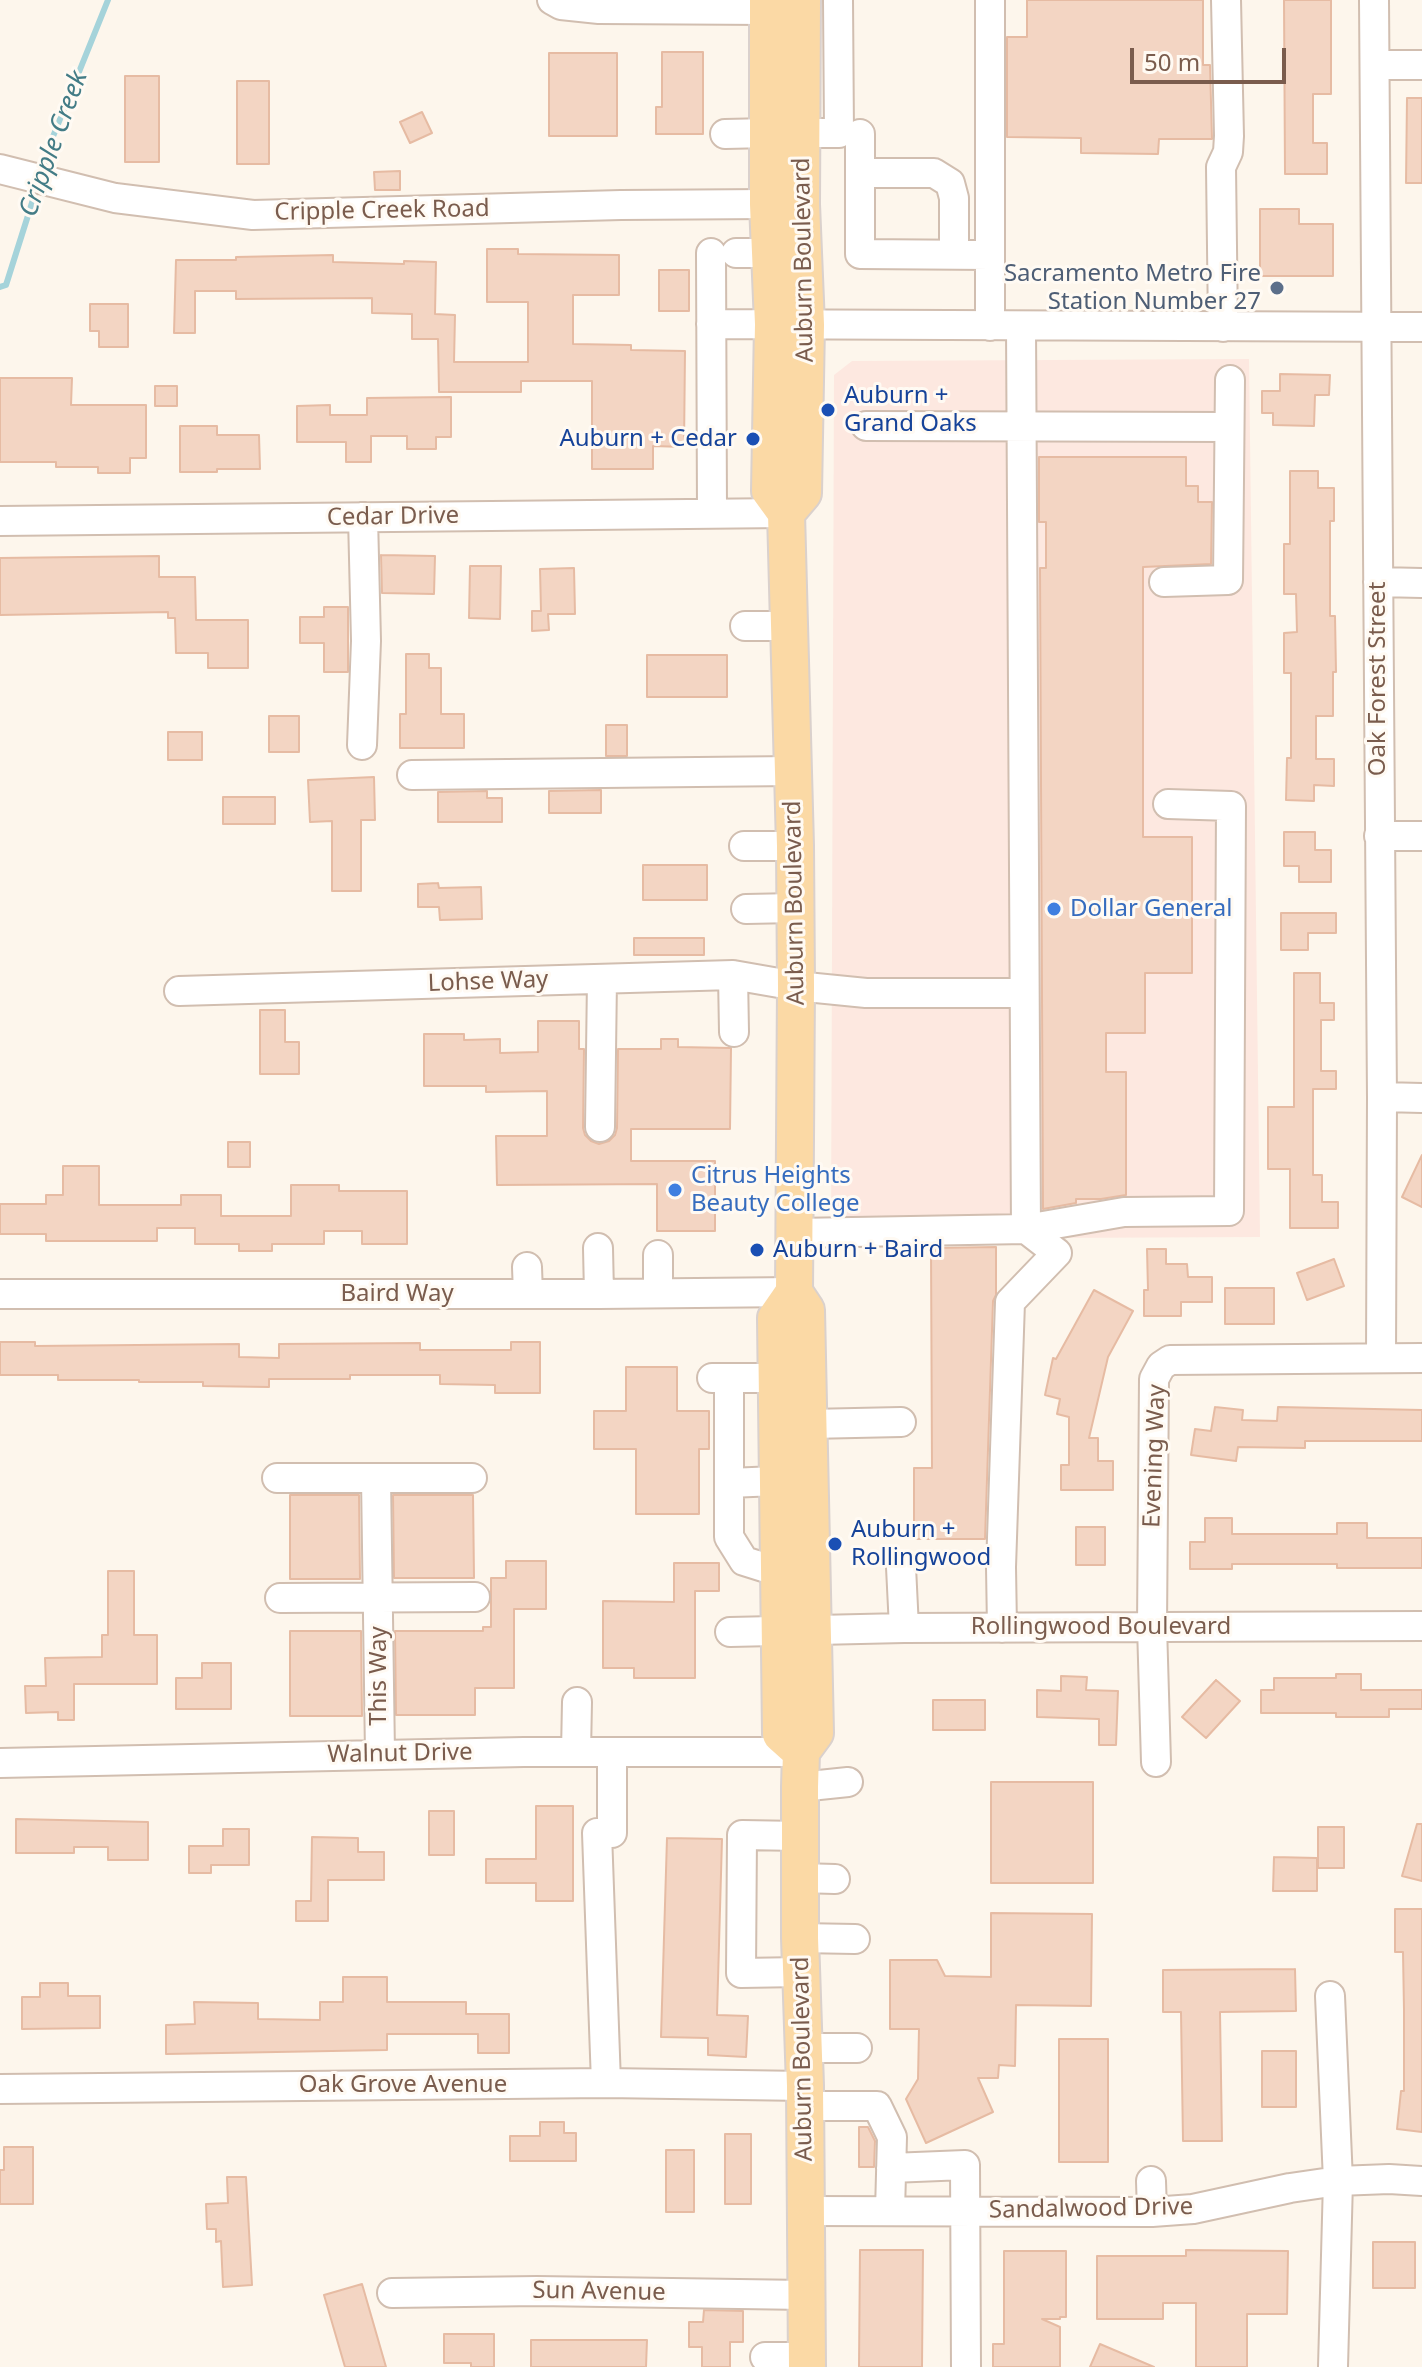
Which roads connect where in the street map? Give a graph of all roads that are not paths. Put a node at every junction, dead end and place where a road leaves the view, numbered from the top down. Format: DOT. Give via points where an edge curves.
graph roads {
  1 [pos="552,0"];
  2 [pos="802,0"];
  3 [pos="838,0"];
  4 [pos="990,0"];
  5 [pos="1226,0"];
  6 [pos="1374,0"];
  7 [pos="768,5"];
  8 [pos="1375,65"];
  9 [pos="1422,65"];
  10 [pos="786,133"];
  11 [pos="725,134"];
  12 [pos="860,134"];
  13 [pos="0,169"];
  14 [pos="860,173"];
  15 [pos="768,204"];
  16 [pos="739,253"];
  17 [pos="954,254"];
  18 [pos="990,255"];
  19 [pos="711,324"];
  20 [pos="789,324"];
  21 [pos="990,326"];
  22 [pos="1021,326"];
  23 [pos="1223,327"];
  24 [pos="1375,327"];
  25 [pos="1422,327"];
  26 [pos="1230,380"];
  27 [pos="866,426"];
  28 [pos="1229,427"];
  29 [pos="1021,428"];
  30 [pos="712,513"];
  31 [pos="786,513"];
  32 [pos="363,517"];
  33 [pos="0,521"];
  34 [pos="1164,582"];
  35 [pos="1378,582"];
  36 [pos="1422,583"];
  37 [pos="745,626"];
  38 [pos="789,626"];
  39 [pos="362,745"];
  40 [pos="793,771"];
  41 [pos="412,775"];
  42 [pos="1168,804"];
  43 [pos="1379,836"];
  44 [pos="1422,836"];
  45 [pos="744,846"];
  46 [pos="795,846"];
  47 [pos="795,908"];
  48 [pos="746,909"];
  49 [pos="733,975"];
  50 [pos="602,979"];
  51 [pos="796,986"];
  52 [pos="179,991"];
  53 [pos="1024,993"];
  54 [pos="734,1032"];
  55 [pos="1382,1097"];
  56 [pos="1422,1098"];
  57 [pos="600,1127"];
  58 [pos="1026,1229"];
  59 [pos="795,1233"];
  60 [pos="598,1248"];
  61 [pos="658,1255"];
  62 [pos="658,1292"];
  63 [pos="794,1292"];
  64 [pos="0,1294"];
  65 [pos="599,1294"];
  66 [pos="1381,1358"];
  67 [pos="1422,1358"];
  68 [pos="777,1378"];
  69 [pos="901,1422"];
  70 [pos="809,1424"];
  71 [pos="277,1478"];
  72 [pos="376,1478"];
  73 [pos="472,1478"];
  74 [pos="776,1481"];
  75 [pos="729,1483"];
  76 [pos="901,1567"];
  77 [pos="779,1572"];
  78 [pos="378,1597"];
  79 [pos="475,1597"];
  80 [pos="280,1598"];
  81 [pos="1152,1626"];
  82 [pos="1422,1626"];
  83 [pos="904,1628"];
  84 [pos="1002,1628"];
  85 [pos="730,1632"];
  86 [pos="797,1632"];
  87 [pos="577,1702"];
  88 [pos="576,1752"];
  89 [pos="612,1752"];
  90 [pos="801,1752"];
  91 [pos="380,1754"];
  92 [pos="1156,1762"];
  93 [pos="0,1763"];
  94 [pos="848,1782"];
  95 [pos="800,1787"];
  96 [pos="800,1836"];
  97 [pos="855,1939"];
  98 [pos="800,1955"];
  99 [pos="1330,1996"];
  100 [pos="804,2048"];
  101 [pos="857,2048"];
  102 [pos="606,2083"];
  103 [pos="0,2089"];
  104 [pos="805,2096"];
  105 [pos="891,2168"];
  106 [pos="1151,2181"];
  107 [pos="1338,2181"];
  108 [pos="1422,2181"];
  109 [pos="966,2210"];
  110 [pos="806,2211"];
  111 [pos="890,2211"];
  112 [pos="1152,2212"];
  113 [pos="392,2293"];
  114 [pos="806,2295"];
  115 [pos="765,2357"];
  116 [pos="807,2362"];
  117 [pos="966,2367"];
  118 [pos="1333,2367"];
  1 -- 7 [label="street" via="599,9"];
  2 -- 10 [label="main road, Auburn Boulevard"];
  3 -- 10 [label="street" via="839,133"];
  4 -- 18 [label="street"];
  5 -- 23 [label="street" via="1229,136 1221,167"];
  6 -- 8 [label="street, Oak Forest Street"];
  7 -- 10 [label="main road, Auburn Boulevard" via="758,68"];
  8 -- 9 [label="street"];
  8 -- 24 [label="street, Oak Forest Street"];
  10 -- 11 [label="street"];
  10 -- 15 [label="main road, Auburn Boulevard"];
  10 -- 20 [label="main road, Auburn Boulevard" via="801,204"];
  12 -- 14 [label="street"];
  13 -- 15 [label="street, Cripple Creek Road" via="115,198 253,215"];
  14 -- 17 [label="street" via="934,173 950,183"];
  14 -- 17 [label="street" via="860,254"];
  15 -- 16 [label="main road, Auburn Boulevard"];
  16 -- 19 [label="street"];
  16 -- 20 [label="main road, Auburn Boulevard"];
  17 -- 18 [label="street"];
  18 -- 21 [label="street"];
  19 -- 20 [label="street"];
  19 -- 30 [label="street"];
  20 -- 21 [label="street"];
  20 -- 31 [label="main road, Auburn Boulevard" via="803,493"];
  21 -- 22 [label="street"];
  22 -- 23 [label="street"];
  22 -- 29 [label="street"];
  23 -- 24 [label="street"];
  24 -- 25 [label="street"];
  24 -- 35 [label="street, Oak Forest Street"];
  26 -- 28 [label="street"];
  27 -- 29 [label="street"];
  28 -- 29 [label="street"];
  28 -- 34 [label="street" via="1228,580"];
  29 -- 53 [label="street"];
  30 -- 31 [label="street, Cedar Drive"];
  30 -- 32 [label="street, Cedar Drive"];
  31 -- 38 [label="main road, Auburn Boulevard"];
  32 -- 33 [label="street, Cedar Drive"];
  32 -- 39 [label="street"];
  35 -- 36 [label="street"];
  35 -- 43 [label="street, Oak Forest Street"];
  37 -- 38 [label="street"];
  38 -- 40 [label="main road, Auburn Boulevard"];
  40 -- 41 [label="street"];
  40 -- 46 [label="main road, Auburn Boulevard"];
  42 -- 58 [label="street" via="1231,806 1229,1211 1124,1212"];
  43 -- 44 [label="street"];
  43 -- 55 [label="street, Oak Forest Street"];
  45 -- 46 [label="street"];
  46 -- 47 [label="main road, Auburn Boulevard"];
  47 -- 48 [label="street"];
  47 -- 51 [label="main road, Auburn Boulevard"];
  49 -- 50 [label="street, Lohse Way"];
  49 -- 51 [label="street, Lohse Way"];
  49 -- 54 [label="street"];
  50 -- 52 [label="street, Lohse Way"];
  50 -- 57 [label="street"];
  51 -- 53 [label="street, Lohse Way" via="866,993"];
  51 -- 59 [label="main road, Auburn Boulevard"];
  53 -- 58 [label="street"];
  55 -- 56 [label="street"];
  55 -- 66 [label="street, Oak Forest Street"];
  58 -- 59 [label="street"];
  58 -- 84 [label="street" via="1057,1253 1010,1302"];
  59 -- 63 [label="main road, Auburn Boulevard"];
  60 -- 65 [label="street"];
  61 -- 62 [label="street"];
  62 -- 63 [label="street, Baird Way"];
  62 -- 65 [label="street, Baird Way"];
  63 -- 68 [label="main road, Auburn Boulevard" via="776,1318"];
  63 -- 70 [label="main road, Auburn Boulevard" via="806,1310"];
  64 -- 65 [label="street, Baird Way" via="527,1280"];
  66 -- 67 [label="street, Evening Way"];
  66 -- 81 [label="street, Evening Way" via="1170,1360 1161,1366 1154,1379"];
  68 -- 74 [label="main road, Auburn Boulevard"];
  68 -- 75 [label="street" via="721,1378"];
  69 -- 70 [label="street"];
  70 -- 86 [label="main road, Auburn Boulevard"];
  71 -- 72 [label="street"];
  72 -- 73 [label="street"];
  72 -- 78 [label="street, This Way"];
  74 -- 75 [label="street"];
  74 -- 77 [label="main road, Auburn Boulevard"];
  75 -- 77 [label="street" via="729,1537 744,1561"];
  76 -- 83 [label="street"];
  77 -- 86 [label="main road, Auburn Boulevard"];
  78 -- 79 [label="street, This Way"];
  78 -- 80 [label="street, This Way"];
  78 -- 91 [label="street, This Way"];
  81 -- 82 [label="street, Rollingwood Boulevard"];
  81 -- 84 [label="street, Rollingwood Boulevard"];
  81 -- 92 [label="street, Evening Way"];
  83 -- 84 [label="street, Rollingwood Boulevard"];
  83 -- 86 [label="street, Rollingwood Boulevard"];
  85 -- 86 [label="street, Rollingwood Boulevard"];
  86 -- 90 [label="main road, Auburn Boulevard" via="815,1733"];
  87 -- 88 [label="street"];
  88 -- 89 [label="street, Walnut Drive"];
  88 -- 91 [label="street, Walnut Drive" via="524,1744"];
  89 -- 90 [label="street, Walnut Drive"];
  89 -- 102 [label="street" via="612,1833 597,1833"];
  90 -- 95 [label="main road, Auburn Boulevard"];
  91 -- 93 [label="street, Walnut Drive"];
  94 -- 95 [label="street"];
  95 -- 96 [label="main road, Auburn Boulevard"];
  96 -- 98 [label="main road, Auburn Boulevard" via="817,1878"];
  96 -- 98 [label="street" via="742,1835 741,1973"];
  97 -- 98 [label="street"];
  98 -- 100 [label="main road, Auburn Boulevard"];
  99 -- 107 [label="street"];
  100 -- 101 [label="street"];
  100 -- 104 [label="main road, Auburn Boulevard"];
  102 -- 103 [label="street, Oak Grove Avenue"];
  102 -- 104 [label="street, Oak Grove Avenue"];
  104 -- 105 [label="street, Oak Grove Avenue" via="877,2106 892,2137"];
  104 -- 110 [label="main road, Auburn Boulevard"];
  105 -- 109 [label="street" via="965,2165"];
  105 -- 111 [label="street"];
  106 -- 112 [label="street"];
  107 -- 108 [label="street, Sandalwood Drive"];
  107 -- 112 [label="street, Sandalwood Drive"];
  107 -- 118 [label="street"];
  109 -- 111 [label="street, Sandalwood Drive"];
  109 -- 112 [label="street, Sandalwood Drive"];
  109 -- 117 [label="street"];
  110 -- 111 [label="street, Sandalwood Drive"];
  110 -- 114 [label="main road, Auburn Boulevard"];
  113 -- 114 [label="street, Sun Avenue"];
  114 -- 116 [label="main road, Auburn Boulevard"];
  115 -- 116 [label="street"];
}
